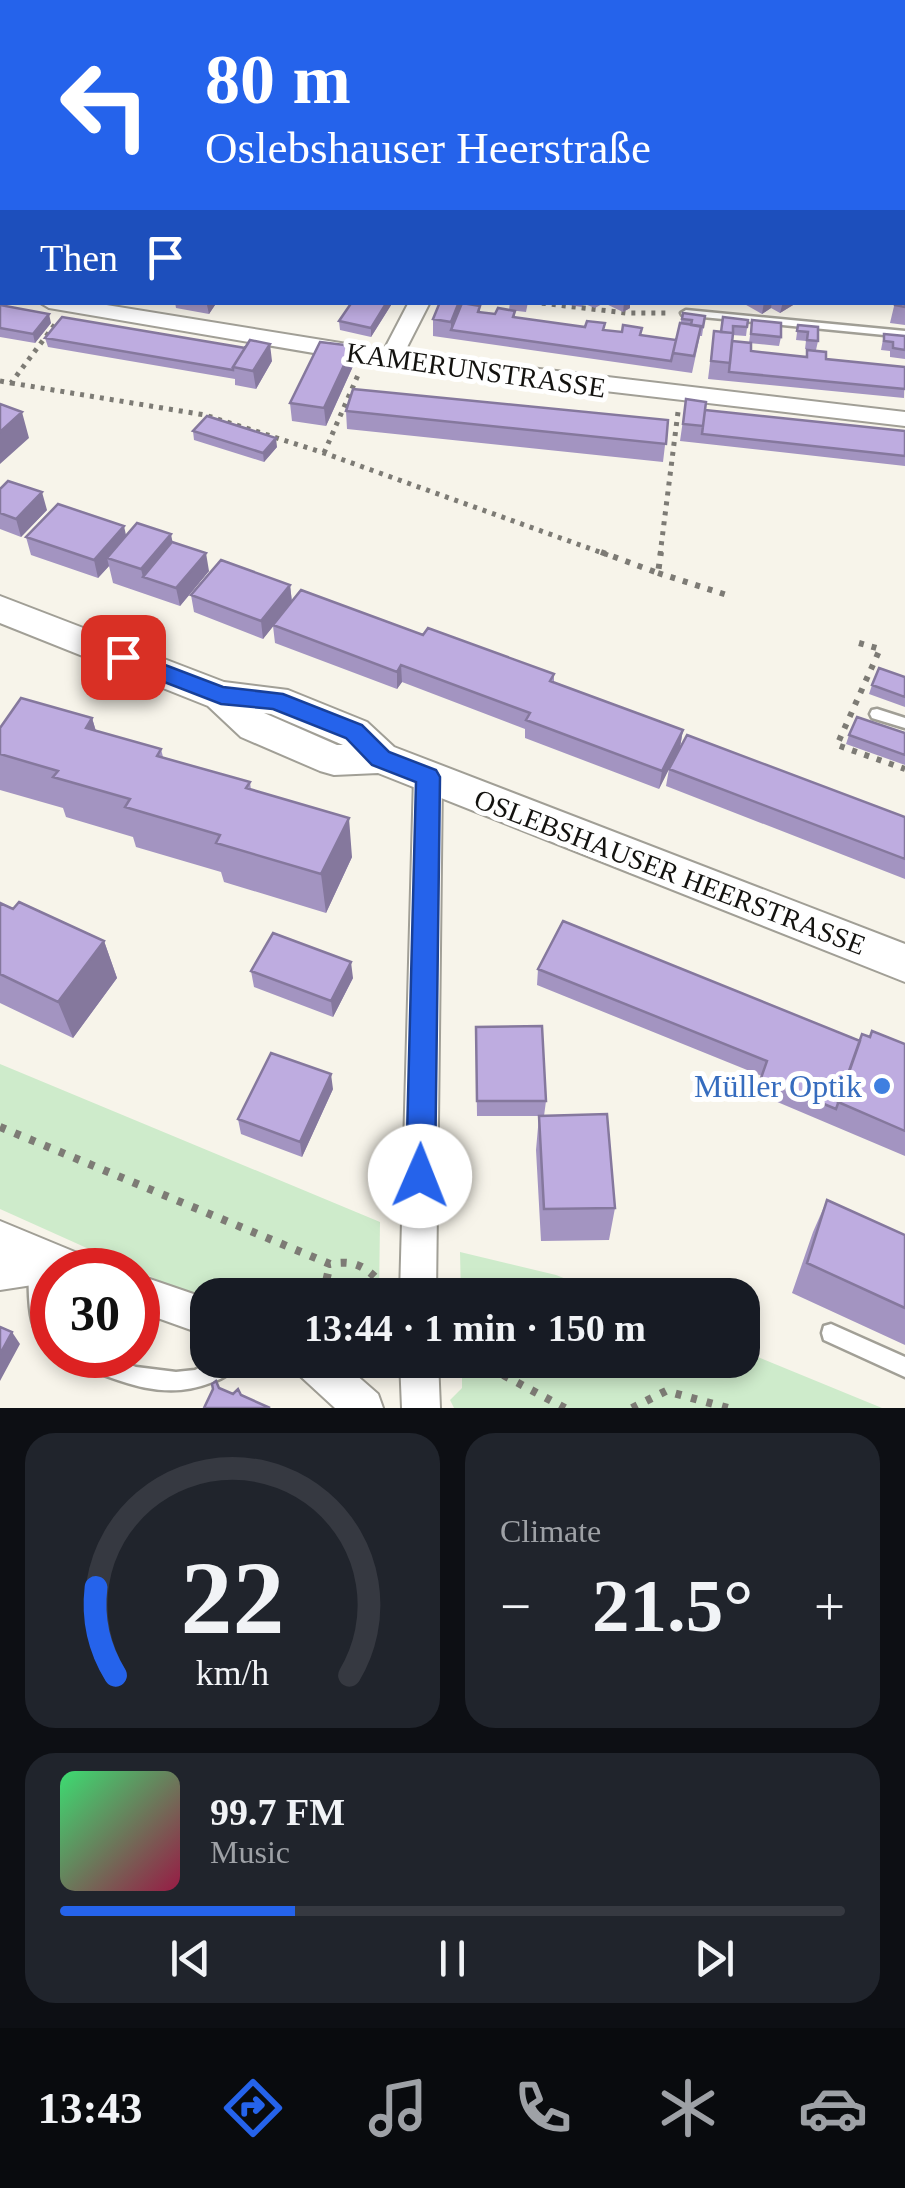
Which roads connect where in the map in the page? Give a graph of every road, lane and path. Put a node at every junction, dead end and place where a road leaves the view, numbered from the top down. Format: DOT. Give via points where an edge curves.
graph roads {
  1 [pos="58,305"];
  2 [pos="65,305"];
  3 [pos="418,305"];
  4 [pos="558,305"];
  5 [pos="686,314"];
  6 [pos="905,334"];
  7 [pos="366,356"];
  8 [pos="390,359"];
  9 [pos="0,380"];
  10 [pos="10,383"];
  11 [pos="680,397"];
  12 [pos="905,419"];
  13 [pos="324,453"];
  14 [pos="658,573"];
  15 [pos="727,595"];
  16 [pos="0,610"];
  17 [pos="878,714"];
  18 [pos="905,723"];
  19 [pos="428,777"];
  20 [pos="905,964"];
  21 [pos="0,1127"];
  22 [pos="0,1240"];
  23 [pos="30,1254"];
  24 [pos="330,1264"];
  25 [pos="30,1269"];
  26 [pos="0,1272"];
  27 [pos="327,1278"];
  28 [pos="377,1278"];
  29 [pos="418,1278"];
  30 [pos="160,1301"];
  31 [pos="190,1312"];
  32 [pos="831,1333"];
  33 [pos="905,1368"];
  34 [pos="135,1378"];
  35 [pos="191,1378"];
  36 [pos="330,1378"];
  37 [pos="419,1378"];
  38 [pos="508,1378"];
  39 [pos="364,1408"];
  40 [pos="420,1408"];
  41 [pos="566,1408"];
  42 [pos="632,1408"];
  43 [pos="728,1408"];
  1 -- 10 [label="path"];
  2 -- 7 [label="street, KAMERUNSTRASSE"];
  3 -- 8 [label="street"];
  4 -- 5 [label="path"];
  5 -- 6 [label="lane"];
  7 -- 8 [label="street, KAMERUNSTRASSE"];
  7 -- 13 [label="path"];
  8 -- 11 [label="street, KAMERUNSTRASSE"];
  9 -- 10 [label="path"];
  10 -- 13 [label="path" via="205,415"];
  11 -- 12 [label="street, KAMERUNSTRASSE"];
  11 -- 14 [label="path"];
  13 -- 14 [label="path"];
  14 -- 15 [label="path"];
  16 -- 19 [label="main road, OSLEBSHAUSER HEERSTRASSE" via="221,696 254,727 334,760 380,758"];
  17 -- 18 [label="lane"];
  19 -- 20 [label="main road, OSLEBSHAUSER HEERSTRASSE"];
  19 -- 29 [label="street"];
  21 -- 24 [label="path"];
  22 -- 23 [label="street"];
  24 -- 27 [label="path"];
  24 -- 28 [label="path" via="350,1260"];
  25 -- 26 [label="street"];
  30 -- 31 [label="street"];
  32 -- 33 [label="lane"];
  34 -- 35 [label="lane"];
  36 -- 39 [label="street"];
  37 -- 40 [label="street"];
  38 -- 41 [label="path"];
  42 -- 43 [label="path" via="666,1391"];
}
